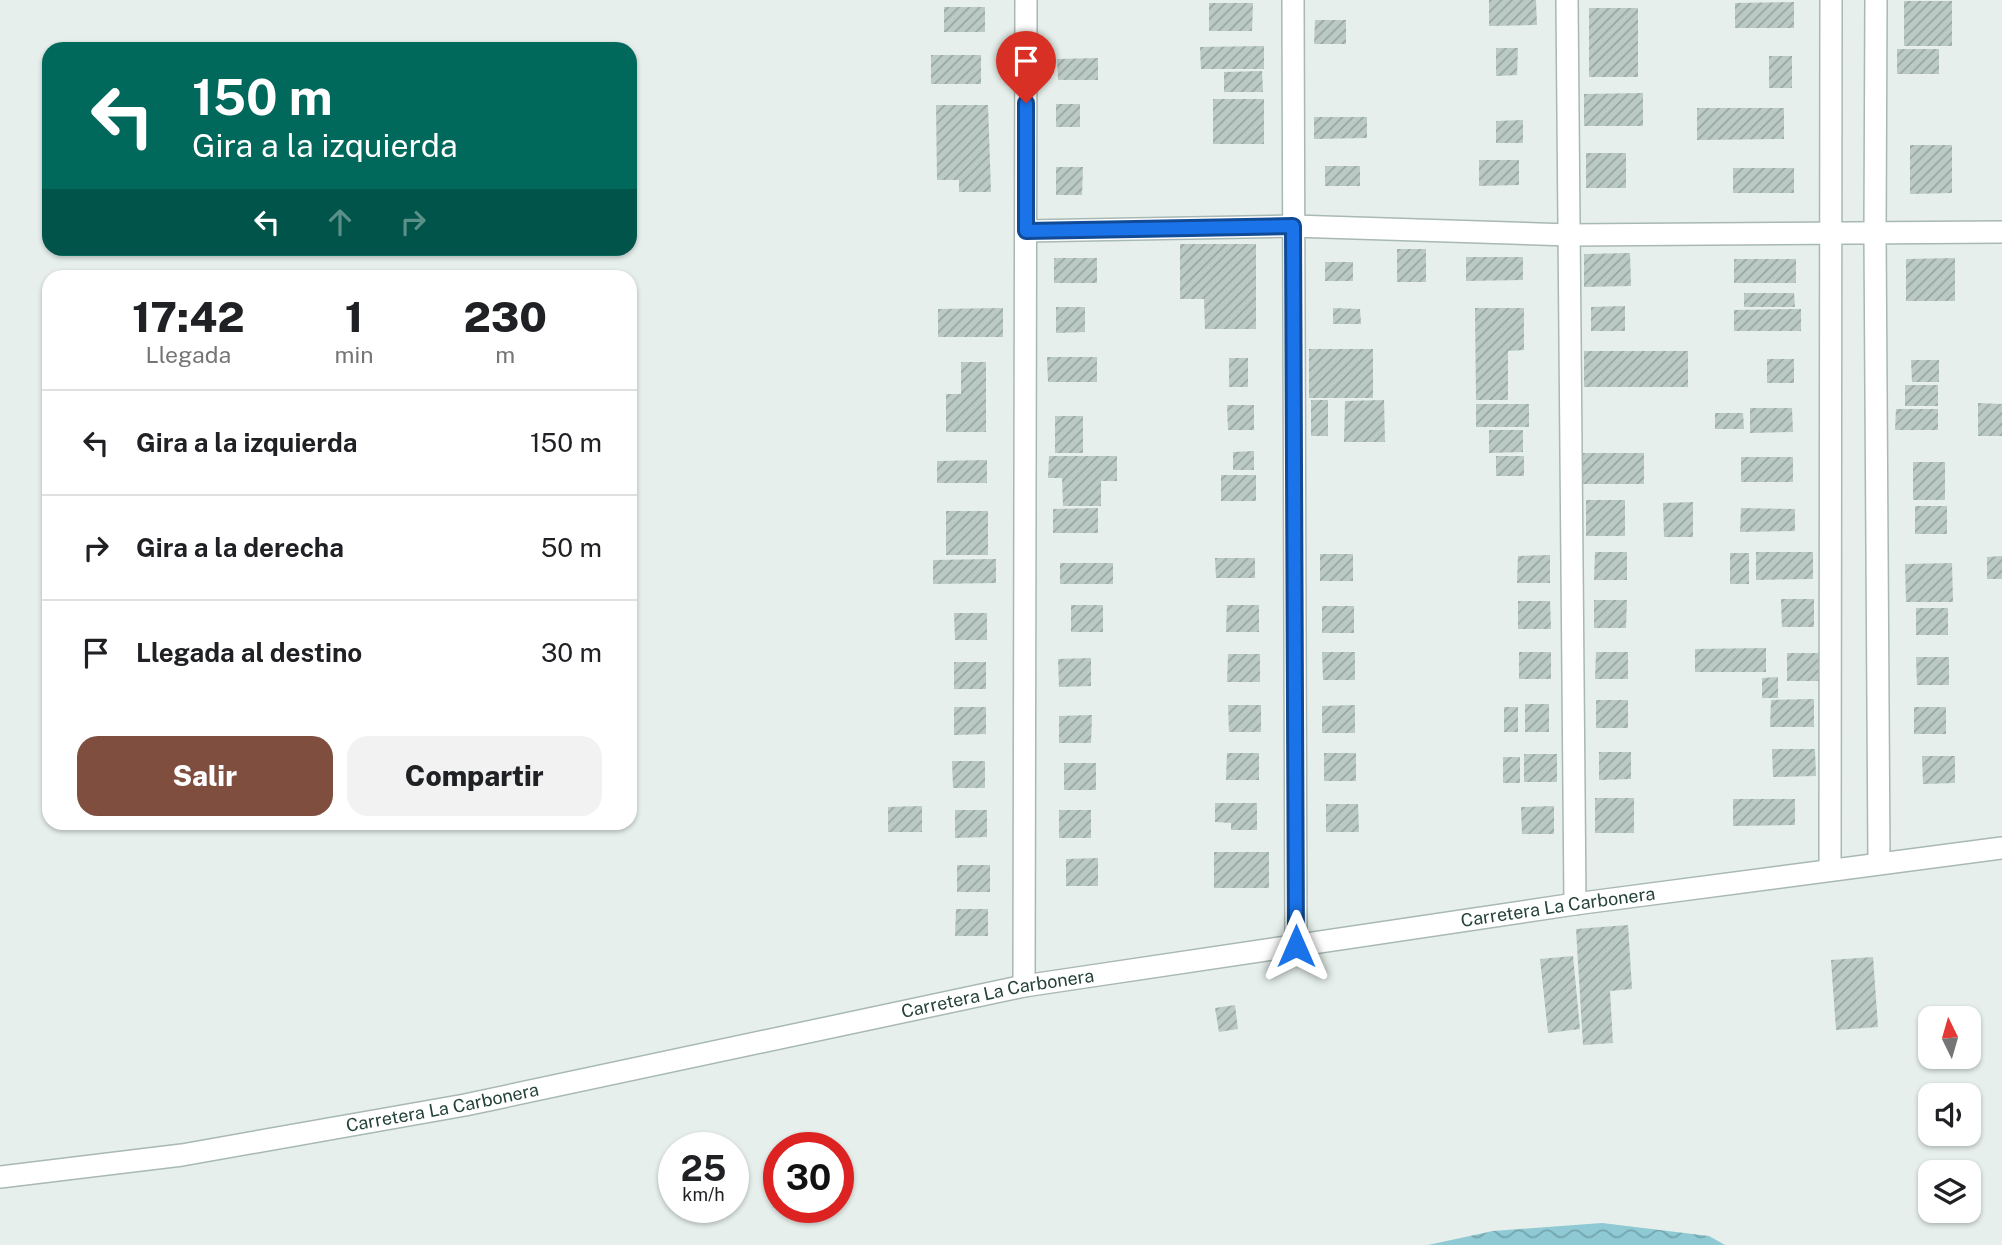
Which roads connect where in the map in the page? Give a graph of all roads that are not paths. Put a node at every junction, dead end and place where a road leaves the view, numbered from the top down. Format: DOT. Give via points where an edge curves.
graph roads {
  1 [pos="1026,0"];
  2 [pos="1293,0"];
  3 [pos="1567,0"];
  4 [pos="1831,0"];
  5 [pos="1877,0"];
  6 [pos="1293,226"];
  7 [pos="1026,231"];
  8 [pos="1833,232"];
  9 [pos="2002,232"];
  10 [pos="1875,233"];
  11 [pos="1569,235"];
  12 [pos="2002,848"];
  13 [pos="1879,863"];
  14 [pos="1830,869"];
  15 [pos="1575,904"];
  16 [pos="1296,946"];
  17 [pos="1024,986"];
  18 [pos="0,1177"];
  1 -- 7 [label="street"];
  2 -- 6 [label="street"];
  3 -- 11 [label="street"];
  4 -- 8 [label="street"];
  5 -- 10 [label="street"];
  6 -- 7 [label="street"];
  6 -- 11 [label="street"];
  6 -- 16 [label="street"];
  7 -- 17 [label="street"];
  8 -- 10 [label="street"];
  8 -- 11 [label="street"];
  8 -- 14 [label="street"];
  9 -- 10 [label="street"];
  10 -- 13 [label="street"];
  11 -- 15 [label="street"];
  12 -- 13 [label="street, Carretera La Carbonera"];
  13 -- 14 [label="street, Carretera La Carbonera"];
  14 -- 15 [label="street, Carretera La Carbonera"];
  15 -- 16 [label="street, Carretera La Carbonera"];
  16 -- 17 [label="street, Carretera La Carbonera"];
  17 -- 18 [label="street, Carretera La Carbonera" via="465,1105 182,1155"];
}
